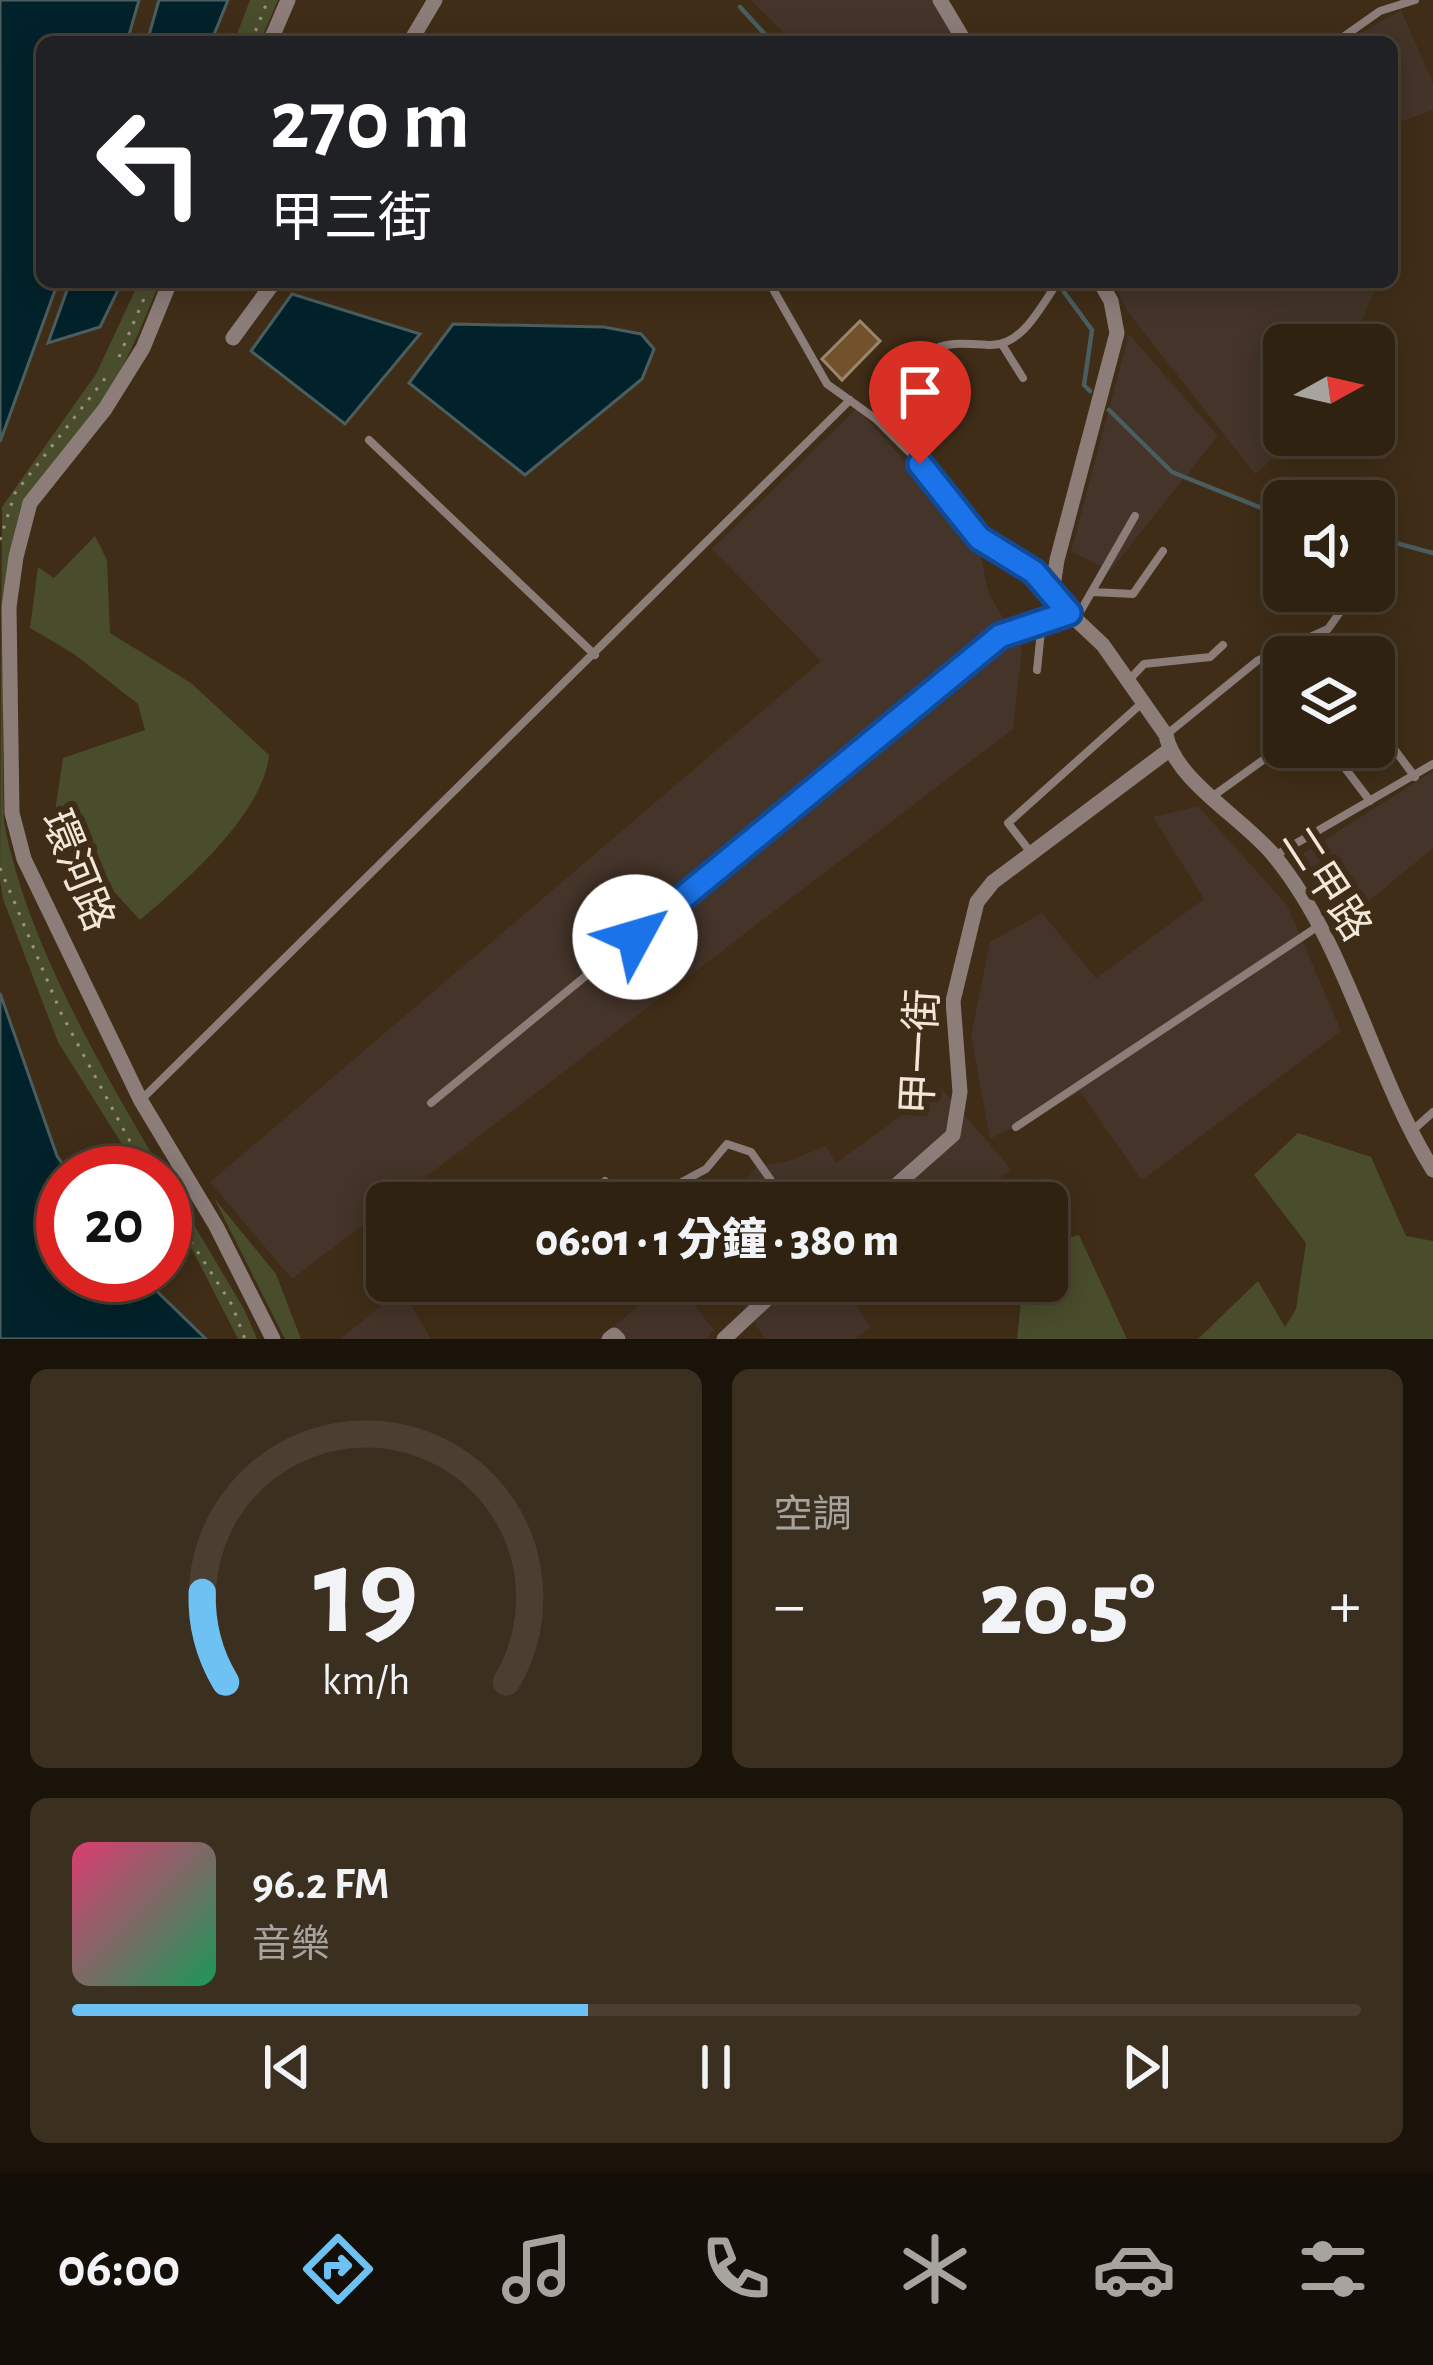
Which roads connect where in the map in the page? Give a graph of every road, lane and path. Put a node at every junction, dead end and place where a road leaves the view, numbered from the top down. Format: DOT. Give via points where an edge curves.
graph roads {
  1 [pos="268,0"];
  2 [pos="288,0"];
  3 [pos="435,0"];
  4 [pos="940,0"];
  5 [pos="1415,0"];
  6 [pos="253,36"];
  7 [pos="273,36"];
  8 [pos="414,36"];
  9 [pos="961,36"];
  10 [pos="1345,36"];
  11 [pos="148,288"];
  12 [pos="167,288"];
  13 [pos="270,288"];
  14 [pos="772,288"];
  15 [pos="1054,288"];
  16 [pos="1103,288"];
  17 [pos="233,338"];
  18 [pos="1004,346"];
  19 [pos="1023,378"];
  20 [pos="850,400"];
  21 [pos="876,419"];
  22 [pos="369,440"];
  23 [pos="1135,516"];
  24 [pos="0,540"];
  25 [pos="1163,551"];
  26 [pos="1091,592"];
  27 [pos="1052,593"];
  28 [pos="1340,612"];
  29 [pos="1072,616"];
  30 [pos="1042,621"];
  31 [pos="1312,636"];
  32 [pos="1223,645"];
  33 [pos="595,655"];
  34 [pos="1263,658"];
  35 [pos="1037,670"];
  36 [pos="1128,681"];
  37 [pos="1143,703"];
  38 [pos="1167,742"];
  39 [pos="1395,750"];
  40 [pos="1263,760"];
  41 [pos="1433,764"];
  42 [pos="1345,768"];
  43 [pos="1415,777"];
  44 [pos="1211,797"];
  45 [pos="1370,801"];
  46 [pos="1032,854"];
  47 [pos="1275,856"];
  48 [pos="0,868"];
  49 [pos="1317,927"];
  50 [pos="141,1101"];
  51 [pos="431,1103"];
  52 [pos="1433,1112"];
  53 [pos="1016,1127"];
  54 [pos="1410,1133"];
  55 [pos="132,1146"];
  56 [pos="1433,1170"];
  57 [pos="682,1182"];
  58 [pos="772,1182"];
  59 [pos="900,1182"];
  60 [pos="192,1243"];
  61 [pos="764,1302"];
  62 [pos="245,1339"];
  63 [pos="273,1339"];
  64 [pos="724,1339"];
  1 -- 6 [label="path"];
  2 -- 7 [label="street"];
  3 -- 8 [label="street"];
  4 -- 9 [label="street"];
  5 -- 10 [label="lane" via="1380,11"];
  11 -- 24 [label="path" via="115,366 15,493"];
  12 -- 50 [label="street, 環河路" via="105,409 30,503 9,607 17,837"];
  13 -- 17 [label="street"];
  14 -- 20 [label="lane" via="826,385"];
  15 -- 18 [label="lane"];
  16 -- 27 [label="street" via="1118,333"];
  18 -- 19 [label="lane"];
  18 -- 21 [label="lane" via="939,347"];
  20 -- 21 [label="lane"];
  20 -- 33 [label="lane"];
  21 -- 27 [label="lane" via="979,538"];
  22 -- 33 [label="lane"];
  23 -- 26 [label="lane"];
  25 -- 26 [label="lane" via="1133,594"];
  26 -- 29 [label="lane"];
  27 -- 29 [label="lane"];
  28 -- 31 [label="lane"];
  29 -- 30 [label="lane"];
  29 -- 36 [label="street, 二甲路"];
  30 -- 35 [label="lane"];
  30 -- 51 [label="lane" via="1000,636"];
  32 -- 36 [label="lane" via="1210,657 1144,664"];
  33 -- 50 [label="lane"];
  34 -- 38 [label="lane"];
  36 -- 37 [label="street, 二甲路"];
  37 -- 38 [label="street, 二甲路"];
  37 -- 46 [label="lane" via="1008,823"];
  38 -- 44 [label="street, 二甲路"];
  38 -- 46 [label="street, 甲一街"];
  39 -- 43 [label="lane"];
  40 -- 44 [label="lane"];
  41 -- 43 [label="lane"];
  42 -- 45 [label="lane"];
  43 -- 45 [label="lane"];
  44 -- 47 [label="street, 二甲路"];
  45 -- 47 [label="lane"];
  46 -- 59 [label="street, 甲一街" via="977,902 952,1001 960,1092 953,1135"];
  47 -- 49 [label="street, 二甲路"];
  48 -- 55 [label="path" via="61,1013"];
  49 -- 53 [label="lane"];
  49 -- 54 [label="street, 二甲路"];
  50 -- 63 [label="street, 環河路"];
  52 -- 54 [label="lane"];
  54 -- 56 [label="street, 二甲路"];
  57 -- 58 [label="lane" via="727,1144 751,1152"];
  60 -- 62 [label="path"];
  61 -- 64 [label="street"];
}
